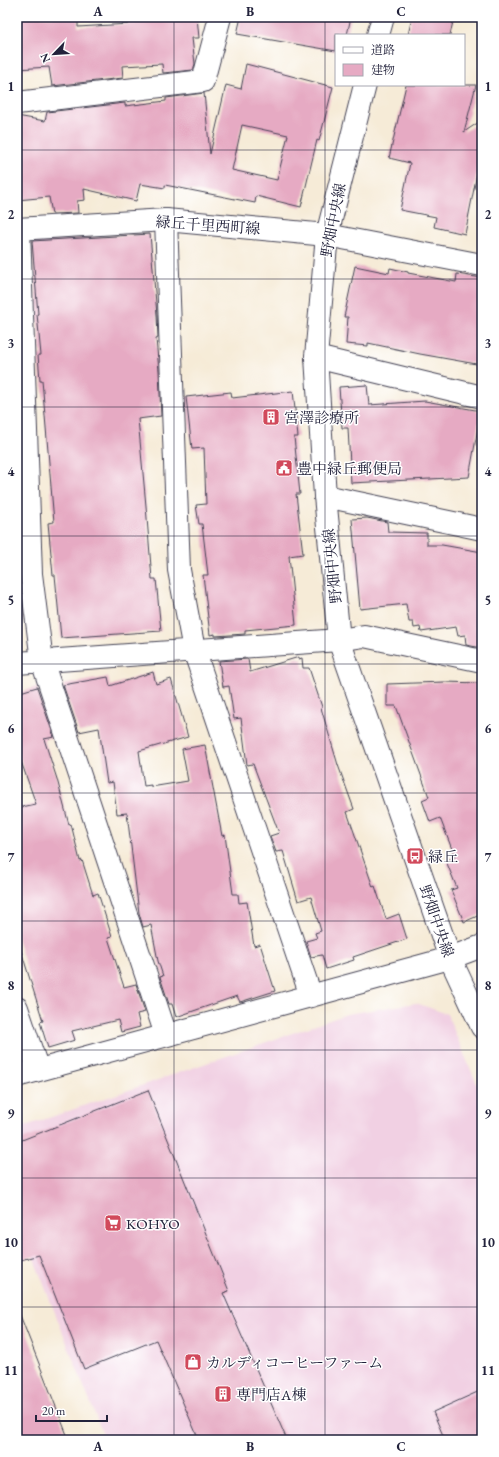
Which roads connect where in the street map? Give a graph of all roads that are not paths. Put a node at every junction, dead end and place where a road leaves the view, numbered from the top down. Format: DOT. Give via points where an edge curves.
graph roads {
  1 [pos="220,17"];
  2 [pos="383,17"];
  3 [pos="378,34"];
  4 [pos="365,86"];
  5 [pos="17,103"];
  6 [pos="166,220"];
  7 [pos="18,229"];
  8 [pos="327,235"];
  9 [pos="482,265"];
  10 [pos="316,357"];
  11 [pos="482,398"];
  12 [pos="325,496"];
  13 [pos="482,530"];
  14 [pos="340,640"];
  15 [pos="194,650"];
  16 [pos="42,661"];
  17 [pos="482,661"];
  18 [pos="17,663"];
  19 [pos="482,946"];
  20 [pos="450,958"];
  21 [pos="311,996"];
  22 [pos="17,1008"];
  23 [pos="482,1027"];
  24 [pos="166,1035"];
  25 [pos="38,1070"];
  26 [pos="17,1076"];
  1 -- 5 [label="street" via="203,81"];
  2 -- 3 [label="street"];
  4 -- 8 [label="street, 野畑中央線"];
  6 -- 7 [label="street, 緑丘千里西町線"];
  6 -- 8 [label="street, 緑丘千里西町線"];
  6 -- 15 [label="street" via="179,570"];
  7 -- 16 [label="street" via="31,574"];
  8 -- 9 [label="street, 緑丘千里西町線"];
  8 -- 10 [label="street, 野畑中央線"];
  10 -- 11 [label="street"];
  10 -- 12 [label="street, 野畑中央線"];
  12 -- 13 [label="street"];
  12 -- 14 [label="street, 野畑中央線"];
  14 -- 15 [label="street"];
  14 -- 17 [label="street" via="364,636"];
  14 -- 20 [label="street, 野畑中央線"];
  15 -- 16 [label="street"];
  15 -- 21 [label="street"];
  16 -- 18 [label="street"];
  16 -- 24 [label="street"];
  19 -- 20 [label="street"];
  20 -- 21 [label="street"];
  20 -- 23 [label="street, 野畑中央線"];
  21 -- 24 [label="street"];
  22 -- 25 [label="street"];
  24 -- 25 [label="street"];
  25 -- 26 [label="street"];
}
